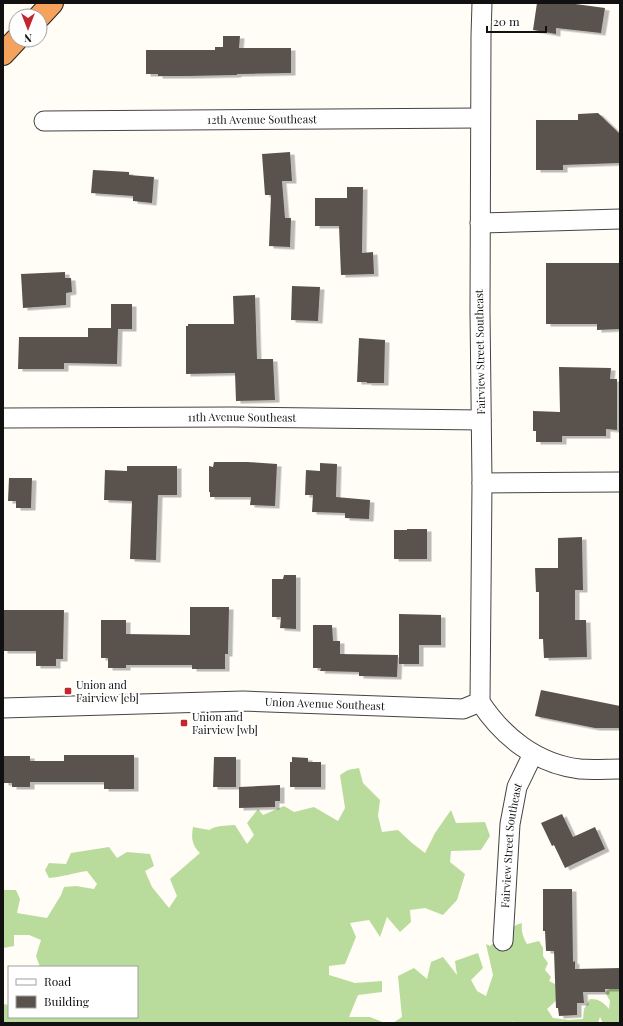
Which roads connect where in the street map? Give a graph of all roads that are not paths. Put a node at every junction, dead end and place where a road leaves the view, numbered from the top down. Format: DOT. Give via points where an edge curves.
graph roads {
  1 [pos="482,3"];
  2 [pos="480,118"];
  3 [pos="44,121"];
  4 [pos="620,219"];
  5 [pos="480,223"];
  6 [pos="3,418"];
  7 [pos="481,420"];
  8 [pos="620,482"];
  9 [pos="482,483"];
  10 [pos="480,702"];
  11 [pos="3,708"];
  12 [pos="533,754"];
  13 [pos="620,769"];
  14 [pos="503,941"];
  1 -- 2 [label="street, Fairview Street Southeast"];
  2 -- 3 [label="street, 12th Avenue Southeast"];
  2 -- 5 [label="street, Fairview Street Southeast"];
  4 -- 5 [label="street"];
  5 -- 7 [label="street, Fairview Street Southeast"];
  6 -- 7 [label="street, 11th Avenue Southeast"];
  7 -- 9 [label="street, Fairview Street Southeast"];
  8 -- 9 [label="street"];
  9 -- 10 [label="street, Fairview Street Southeast"];
  10 -- 11 [label="street, Union Avenue Southeast" via="463,709 243,701"];
  10 -- 12 [label="street" via="491,718 520,746"];
  12 -- 13 [label="street" via="548,761 580,769"];
  12 -- 14 [label="street, Fairview Street Southeast" via="517,787 510,824"];
}
